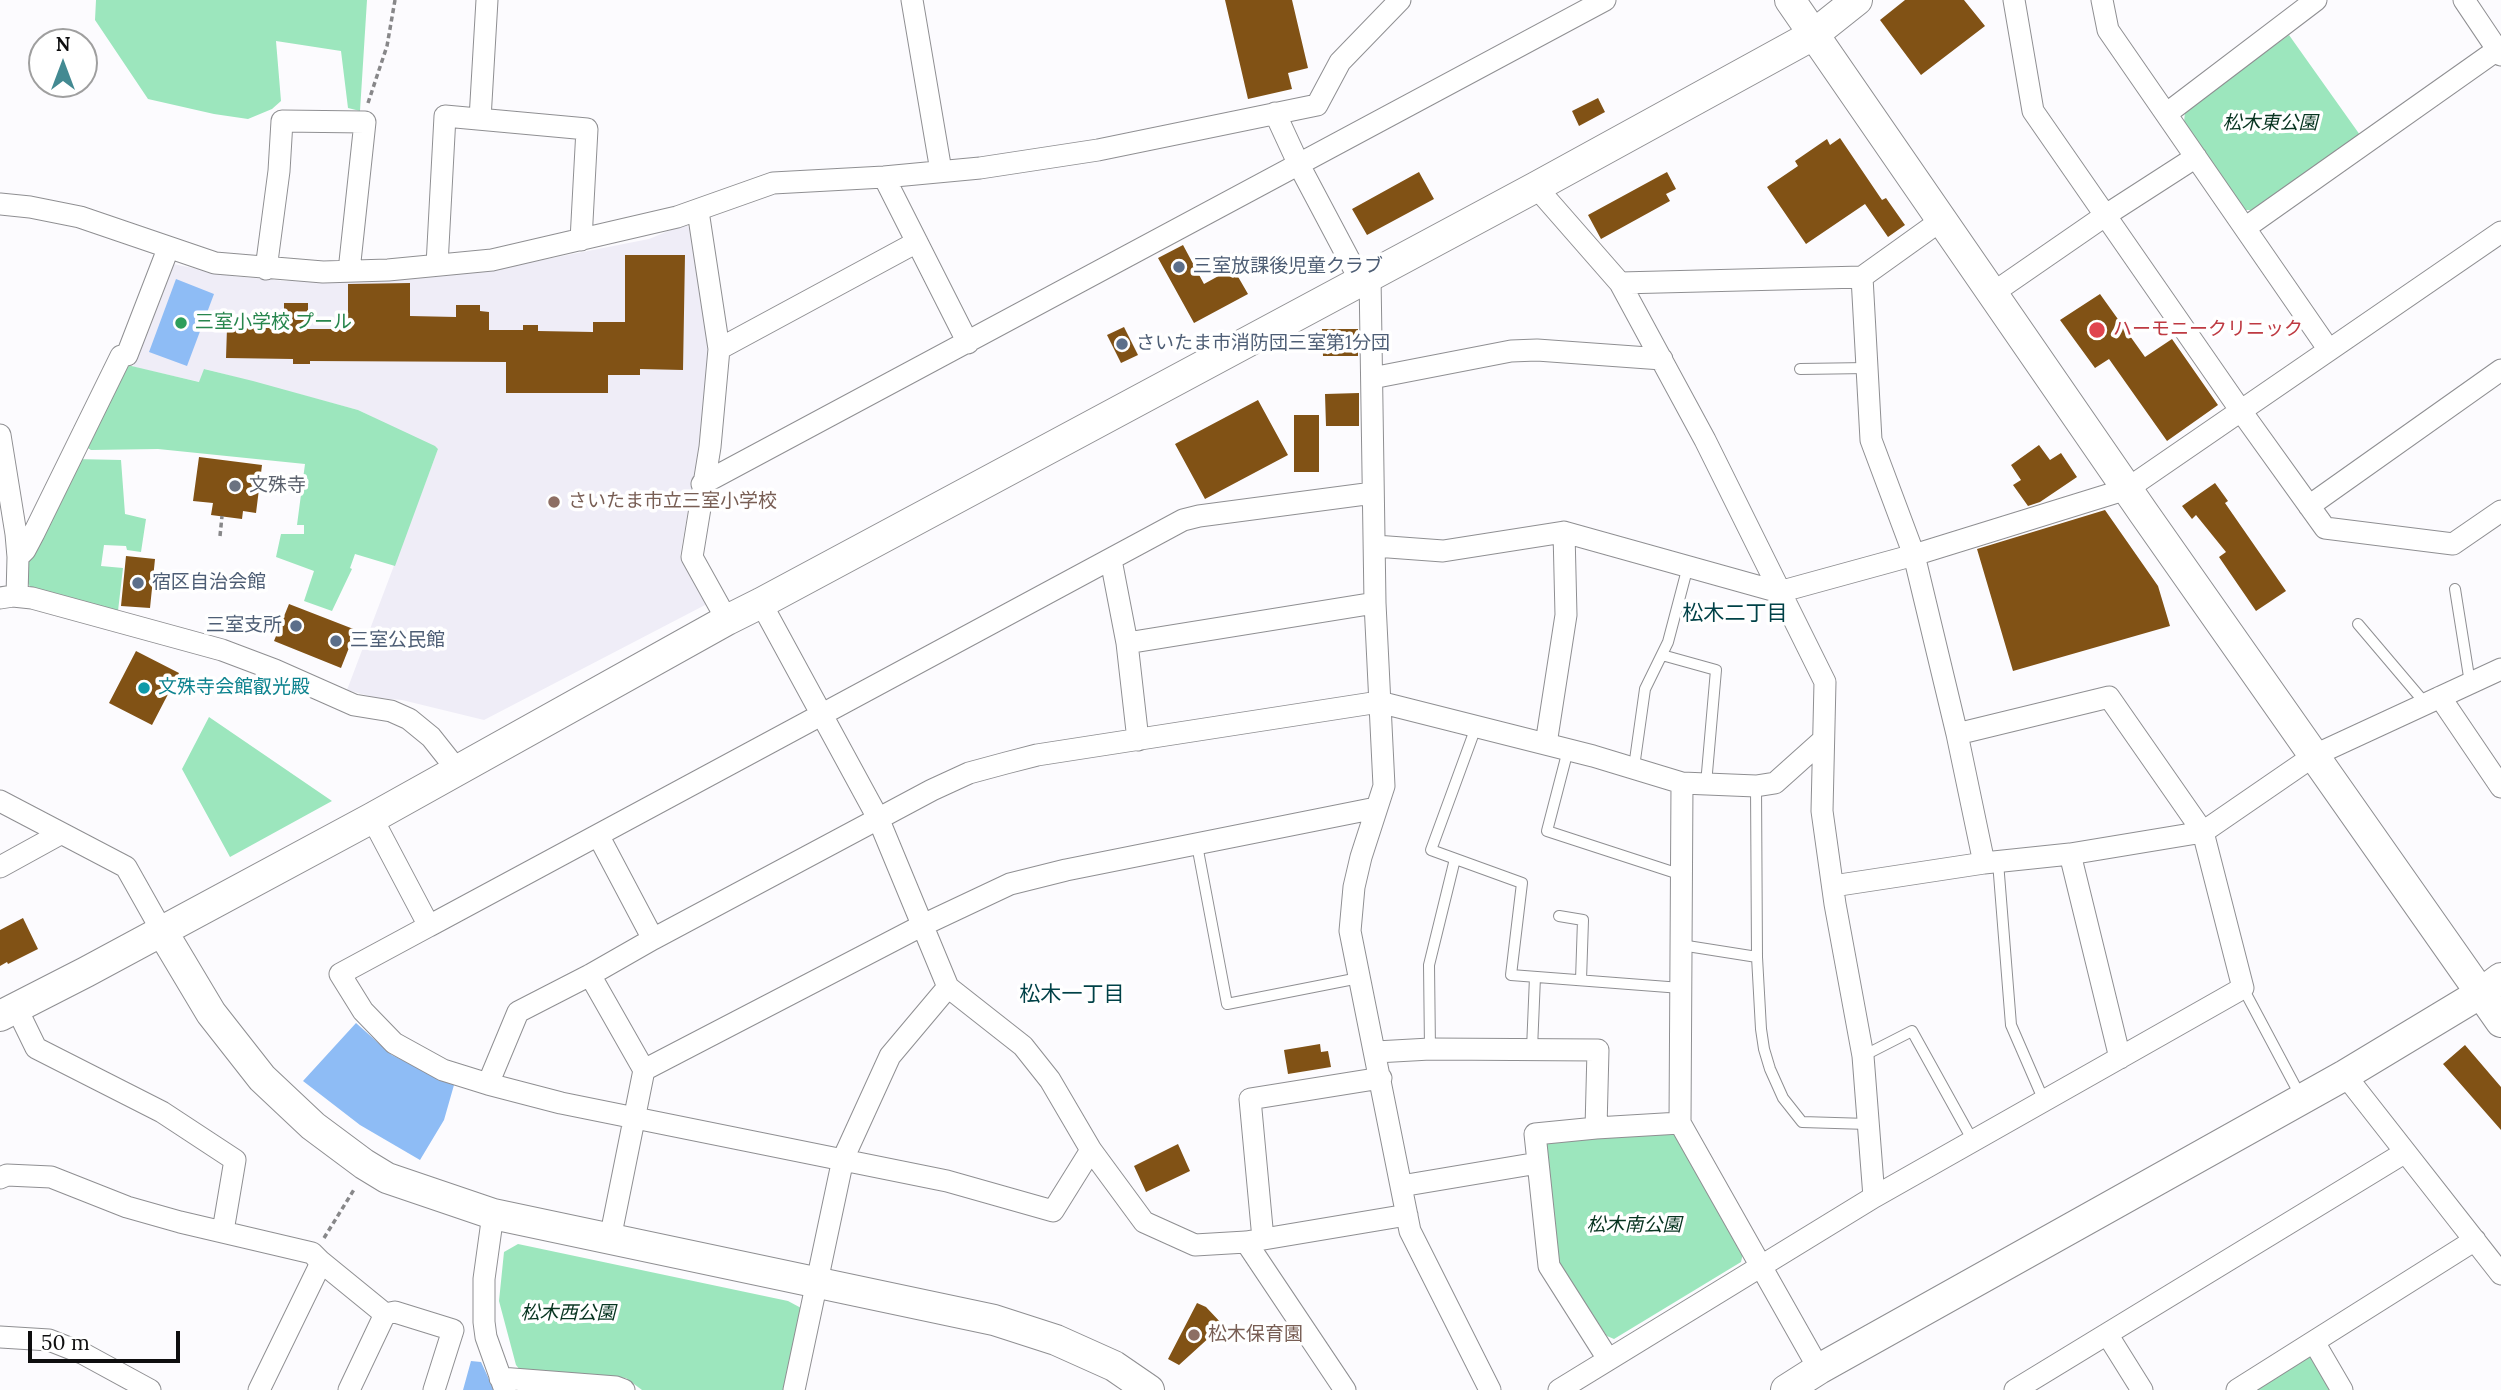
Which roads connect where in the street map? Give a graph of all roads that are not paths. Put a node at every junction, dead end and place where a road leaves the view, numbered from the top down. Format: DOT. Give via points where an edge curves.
graph roads {
  1 [pos="487,0"];
  2 [pos="912,0"];
  3 [pos="1400,0"];
  4 [pos="1605,0"];
  5 [pos="1790,0"];
  6 [pos="1857,0"];
  7 [pos="2014,0"];
  8 [pos="2102,0"];
  9 [pos="2316,0"];
  10 [pos="2464,0"];
  11 [pos="1813,34"];
  12 [pos="2499,53"];
  13 [pos="1275,113"];
  14 [pos="2166,114"];
  15 [pos="480,119"];
  16 [pos="2196,157"];
  17 [pos="1299,165"];
  18 [pos="941,171"];
  19 [pos="884,177"];
  20 [pos="1536,187"];
  21 [pos="0,204"];
  22 [pos="698,211"];
  23 [pos="2106,215"];
  24 [pos="1943,219"];
  25 [pos="2245,228"];
  26 [pos="2499,238"];
  27 [pos="581,240"];
  28 [pos="917,242"];
  29 [pos="168,249"];
  30 [pos="437,265"];
  31 [pos="267,268"];
  32 [pos="349,271"];
  33 [pos="1862,277"];
  34 [pos="1366,279"];
  35 [pos="1620,283"];
  36 [pos="1993,293"];
  37 [pos="968,343"];
  38 [pos="719,349"];
  39 [pos="2329,350"];
  40 [pos="1662,359"];
  41 [pos="1867,368"];
  42 [pos="1800,369"];
  43 [pos="2501,370"];
  44 [pos="1372,378"];
  45 [pos="2241,411"];
  46 [pos="0,435"];
  47 [pos="702,484"];
  48 [pos="2127,489"];
  49 [pos="1373,494"];
  50 [pos="2309,506"];
  51 [pos="2501,512"];
  52 [pos="1564,533"];
  53 [pos="1375,546"];
  54 [pos="1914,555"];
  55 [pos="18,557"];
  56 [pos="1111,560"];
  57 [pos="1688,566"];
  58 [pos="2455,589"];
  59 [pos="1779,592"];
  60 [pos="8,597"];
  61 [pos="761,603"];
  62 [pos="1375,603"];
  63 [pos="727,620"];
  64 [pos="2358,624"];
  65 [pos="1127,643"];
  66 [pos="1662,655"];
  67 [pos="2501,669"];
  68 [pos="2470,683"];
  69 [pos="2432,700"];
  70 [pos="1379,702"];
  71 [pos="823,714"];
  72 [pos="1476,727"];
  73 [pos="1957,734"];
  74 [pos="1138,740"];
  75 [pos="1823,740"];
  76 [pos="1546,744"];
  77 [pos="1568,750"];
  78 [pos="2315,755"];
  79 [pos="1634,767"];
  80 [pos="458,771"];
  81 [pos="1682,783"];
  82 [pos="1706,784"];
  83 [pos="1756,786"];
  84 [pos="2501,787"];
  85 [pos="0,802"];
  86 [pos="1376,808"];
  87 [pos="372,818"];
  88 [pos="878,818"];
  89 [pos="2203,832"];
  90 [pos="60,834"];
  91 [pos="598,835"];
  92 [pos="1197,845"];
  93 [pos="2070,853"];
  94 [pos="1455,859"];
  95 [pos="1991,862"];
  96 [pos="0,867"];
  97 [pos="1682,875"];
  98 [pos="1833,886"];
  99 [pos="1559,916"];
  100 [pos="923,925"];
  101 [pos="429,926"];
  102 [pos="162,931"];
  103 [pos="653,939"];
  104 [pos="1681,945"];
  105 [pos="1757,957"];
  106 [pos="590,975"];
  107 [pos="1535,976"];
  108 [pos="1359,978"];
  109 [pos="1581,980"];
  110 [pos="2491,986"];
  111 [pos="948,987"];
  112 [pos="1681,988"];
  113 [pos="2243,988"];
  114 [pos="8,1012"];
  115 [pos="2501,1021"];
  116 [pos="1430,1049"];
  117 [pos="1532,1049"];
  118 [pos="1376,1052"];
  119 [pos="1863,1056"];
  120 [pos="2120,1058"];
  121 [pos="644,1070"];
  122 [pos="2345,1075"];
  123 [pos="1381,1078"];
  124 [pos="488,1084"];
  125 [pos="2302,1099"];
  126 [pos="2044,1101"];
  127 [pos="635,1117"];
  128 [pos="1680,1124"];
  129 [pos="1868,1124"];
  130 [pos="1596,1128"];
  131 [pos="1973,1141"];
  132 [pos="1091,1150"];
  133 [pos="2404,1153"];
  134 [pos="843,1159"];
  135 [pos="1538,1163"];
  136 [pos="0,1178"];
  137 [pos="1401,1186"];
  138 [pos="1874,1197"];
  139 [pos="493,1214"];
  140 [pos="1406,1215"];
  141 [pos="223,1231"];
  142 [pos="610,1240"];
  143 [pos="1255,1240"];
  144 [pos="2475,1240"];
  145 [pos="316,1257"];
  146 [pos="1760,1265"];
  147 [pos="2501,1274"];
  148 [pos="817,1282"];
  149 [pos="385,1314"];
  150 [pos="2107,1334"];
  151 [pos="0,1337"];
  152 [pos="2314,1342"];
  153 [pos="1608,1360"];
  154 [pos="1801,1383"];
  155 [pos="503,1384"];
  156 [pos="150,1390"];
  157 [pos="259,1390"];
  158 [pos="349,1390"];
  159 [pos="434,1390"];
  160 [pos="624,1390"];
  161 [pos="794,1390"];
  162 [pos="1149,1390"];
  163 [pos="1345,1390"];
  164 [pos="1490,1390"];
  165 [pos="1559,1390"];
  166 [pos="2015,1390"];
  167 [pos="2141,1390"];
  168 [pos="2237,1390"];
  169 [pos="2342,1390"];
  1 -- 15 [label="street"];
  2 -- 18 [label="street"];
  3 -- 13 [label="street" via="1340,62 1317,105"];
  4 -- 17 [label="street"];
  5 -- 11 [label="street"];
  6 -- 11 [label="street"];
  7 -- 23 [label="street" via="2033,111"];
  8 -- 14 [label="street" via="2108,30"];
  9 -- 14 [label="street"];
  10 -- 12 [label="street"];
  11 -- 20 [label="street"];
  11 -- 24 [label="street"];
  12 -- 25 [label="street"];
  13 -- 17 [label="street"];
  13 -- 18 [label="street" via="1098,150"];
  14 -- 16 [label="street"];
  15 -- 27 [label="street" via="587,129"];
  15 -- 30 [label="street" via="445,116"];
  16 -- 23 [label="street"];
  16 -- 25 [label="street"];
  17 -- 34 [label="street"];
  17 -- 37 [label="street"];
  18 -- 19 [label="street"];
  19 -- 22 [label="street" via="773,183"];
  19 -- 28 [label="street"];
  20 -- 34 [label="street"];
  20 -- 35 [label="street"];
  21 -- 29 [label="street" via="80,217"];
  22 -- 27 [label="street"];
  22 -- 38 [label="street"];
  23 -- 36 [label="street"];
  23 -- 45 [label="street"];
  24 -- 33 [label="street"];
  24 -- 36 [label="street"];
  25 -- 39 [label="street"];
  26 -- 39 [label="street"];
  27 -- 30 [label="street" via="492,260"];
  28 -- 37 [label="street"];
  28 -- 38 [label="street"];
  29 -- 31 [label="street" via="215,264"];
  29 -- 55 [label="street" via="127,355 121,356"];
  30 -- 32 [label="street"];
  31 -- 32 [label="street"];
  31 -- 32 [label="street" via="282,121 365,122"];
  33 -- 35 [label="street"];
  33 -- 41 [label="street"];
  34 -- 44 [label="street"];
  34 -- 61 [label="street"];
  35 -- 40 [label="street"];
  36 -- 48 [label="street"];
  37 -- 47 [label="street"];
  38 -- 47 [label="street"];
  39 -- 45 [label="street"];
  40 -- 44 [label="street" via="1537,349"];
  40 -- 59 [label="street"];
  41 -- 42 [label="lane"];
  41 -- 54 [label="street" via="1871,440"];
  43 -- 50 [label="street"];
  44 -- 49 [label="street"];
  45 -- 48 [label="street"];
  45 -- 50 [label="street"];
  46 -- 55 [label="street"];
  47 -- 63 [label="street" via="692,557"];
  48 -- 54 [label="street"];
  48 -- 78 [label="street"];
  49 -- 53 [label="street"];
  49 -- 56 [label="street" via="1183,520"];
  50 -- 51 [label="street" via="2325,528 2453,544"];
  52 -- 53 [label="street" via="1443,551"];
  52 -- 57 [label="street"];
  52 -- 76 [label="street" via="1566,615"];
  53 -- 62 [label="street"];
  54 -- 59 [label="street"];
  54 -- 73 [label="street"];
  55 -- 60 [label="street"];
  56 -- 65 [label="street"];
  56 -- 71 [label="street"];
  57 -- 59 [label="street"];
  57 -- 66 [label="lane"];
  58 -- 68 [label="lane"];
  59 -- 75 [label="street" via="1825,682"];
  60 -- 80 [label="street" via="32,598 222,650 354,705 391,711 431,737"];
  61 -- 63 [label="street"];
  61 -- 71 [label="street"];
  62 -- 65 [label="street"];
  62 -- 70 [label="street"];
  63 -- 80 [label="street"];
  64 -- 69 [label="lane"];
  65 -- 74 [label="street"];
  66 -- 79 [label="lane" via="1645,690"];
  66 -- 82 [label="lane" via="1716,670"];
  67 -- 68 [label="street"];
  68 -- 69 [label="street"];
  69 -- 78 [label="street"];
  69 -- 84 [label="street"];
  70 -- 72 [label="street"];
  70 -- 74 [label="street"];
  70 -- 86 [label="street" via="1384,786"];
  71 -- 88 [label="street"];
  71 -- 91 [label="street"];
  72 -- 76 [label="street"];
  72 -- 94 [label="lane" via="1432,850"];
  73 -- 89 [label="street" via="2109,696"];
  73 -- 95 [label="street"];
  74 -- 88 [label="street" via="1037,755 968,774"];
  75 -- 83 [label="street" via="1775,783"];
  75 -- 98 [label="street" via="1822,811"];
  76 -- 77 [label="street"];
  77 -- 79 [label="street"];
  77 -- 97 [label="lane" via="1547,831"];
  78 -- 89 [label="street"];
  78 -- 110 [label="street"];
  79 -- 81 [label="street"];
  80 -- 87 [label="street"];
  81 -- 82 [label="street"];
  81 -- 97 [label="street"];
  82 -- 83 [label="street"];
  83 -- 105 [label="lane"];
  85 -- 90 [label="street"];
  86 -- 92 [label="street"];
  86 -- 108 [label="street" via="1350,915"];
  87 -- 101 [label="street"];
  87 -- 102 [label="street"];
  88 -- 100 [label="street"];
  88 -- 103 [label="street"];
  89 -- 93 [label="street"];
  89 -- 113 [label="street"];
  90 -- 96 [label="street"];
  90 -- 102 [label="street" via="126,867"];
  91 -- 101 [label="street"];
  91 -- 103 [label="street"];
  92 -- 100 [label="street" via="1040,875 989,892"];
  92 -- 108 [label="lane" via="1227,1004"];
  93 -- 95 [label="street"];
  93 -- 120 [label="street"];
  94 -- 107 [label="lane" via="1522,883 1511,975"];
  94 -- 116 [label="lane" via="1429,965"];
  95 -- 98 [label="street"];
  95 -- 126 [label="lane" via="2011,1025"];
  97 -- 104 [label="street"];
  98 -- 119 [label="street"];
  99 -- 109 [label="lane" via="1583,920"];
  100 -- 111 [label="street"];
  100 -- 121 [label="street"];
  101 -- 124 [label="street" via="340,974 362,1011 394,1043 443,1070"];
  102 -- 114 [label="street"];
  102 -- 139 [label="street" via="211,1013 262,1078 313,1126 387,1178"];
  103 -- 106 [label="street"];
  104 -- 105 [label="lane"];
  104 -- 112 [label="street"];
  105 -- 129 [label="lane" via="1764,1049 1783,1098 1802,1122"];
  106 -- 121 [label="street"];
  106 -- 124 [label="street" via="518,1012"];
  107 -- 109 [label="lane"];
  107 -- 117 [label="lane"];
  108 -- 118 [label="street"];
  109 -- 112 [label="lane"];
  110 -- 115 [label="street"];
  110 -- 122 [label="street"];
  111 -- 132 [label="street" via="1023,1046 1050,1080"];
  111 -- 134 [label="street" via="890,1056"];
  112 -- 128 [label="street"];
  113 -- 120 [label="street"];
  113 -- 125 [label="lane"];
  114 -- 141 [label="street" via="36,1048 162,1112 235,1160"];
  116 -- 117 [label="street"];
  116 -- 118 [label="street"];
  117 -- 130 [label="street" via="1598,1049"];
  118 -- 123 [label="street"];
  119 -- 129 [label="street"];
  119 -- 131 [label="lane" via="1912,1031"];
  120 -- 126 [label="street"];
  121 -- 127 [label="street"];
  122 -- 125 [label="street"];
  122 -- 133 [label="street"];
  123 -- 137 [label="street"];
  123 -- 143 [label="street" via="1250,1099"];
  124 -- 127 [label="street"];
  125 -- 154 [label="street"];
  126 -- 131 [label="street"];
  127 -- 134 [label="street"];
  127 -- 142 [label="street"];
  128 -- 130 [label="street"];
  128 -- 146 [label="street"];
  129 -- 138 [label="street"];
  130 -- 135 [label="street" via="1535,1134"];
  131 -- 138 [label="street"];
  132 -- 134 [label="street" via="1053,1211 947,1181"];
  132 -- 143 [label="street" via="1144,1222 1195,1245"];
  133 -- 144 [label="street"];
  133 -- 150 [label="street"];
  134 -- 148 [label="street"];
  135 -- 137 [label="street"];
  135 -- 153 [label="street" via="1549,1266"];
  136 -- 141 [label="street" via="51,1177 128,1206"];
  137 -- 140 [label="street"];
  138 -- 146 [label="street"];
  139 -- 142 [label="street"];
  139 -- 155 [label="street" via="484,1279 484,1322"];
  140 -- 143 [label="street"];
  140 -- 164 [label="street"];
  141 -- 145 [label="street"];
  142 -- 148 [label="street"];
  143 -- 163 [label="street"];
  144 -- 147 [label="street"];
  144 -- 152 [label="street"];
  145 -- 149 [label="street"];
  145 -- 157 [label="street"];
  146 -- 153 [label="street"];
  146 -- 154 [label="street"];
  148 -- 161 [label="street"];
  148 -- 162 [label="street" via="994,1320 1056,1340 1114,1366"];
  149 -- 158 [label="street"];
  149 -- 159 [label="street" via="395,1312 453,1330"];
  150 -- 166 [label="street"];
  150 -- 167 [label="street"];
  151 -- 156 [label="street" via="49,1340"];
  152 -- 168 [label="street"];
  152 -- 169 [label="street"];
  153 -- 165 [label="street"];
  155 -- 160 [label="street"];
}
